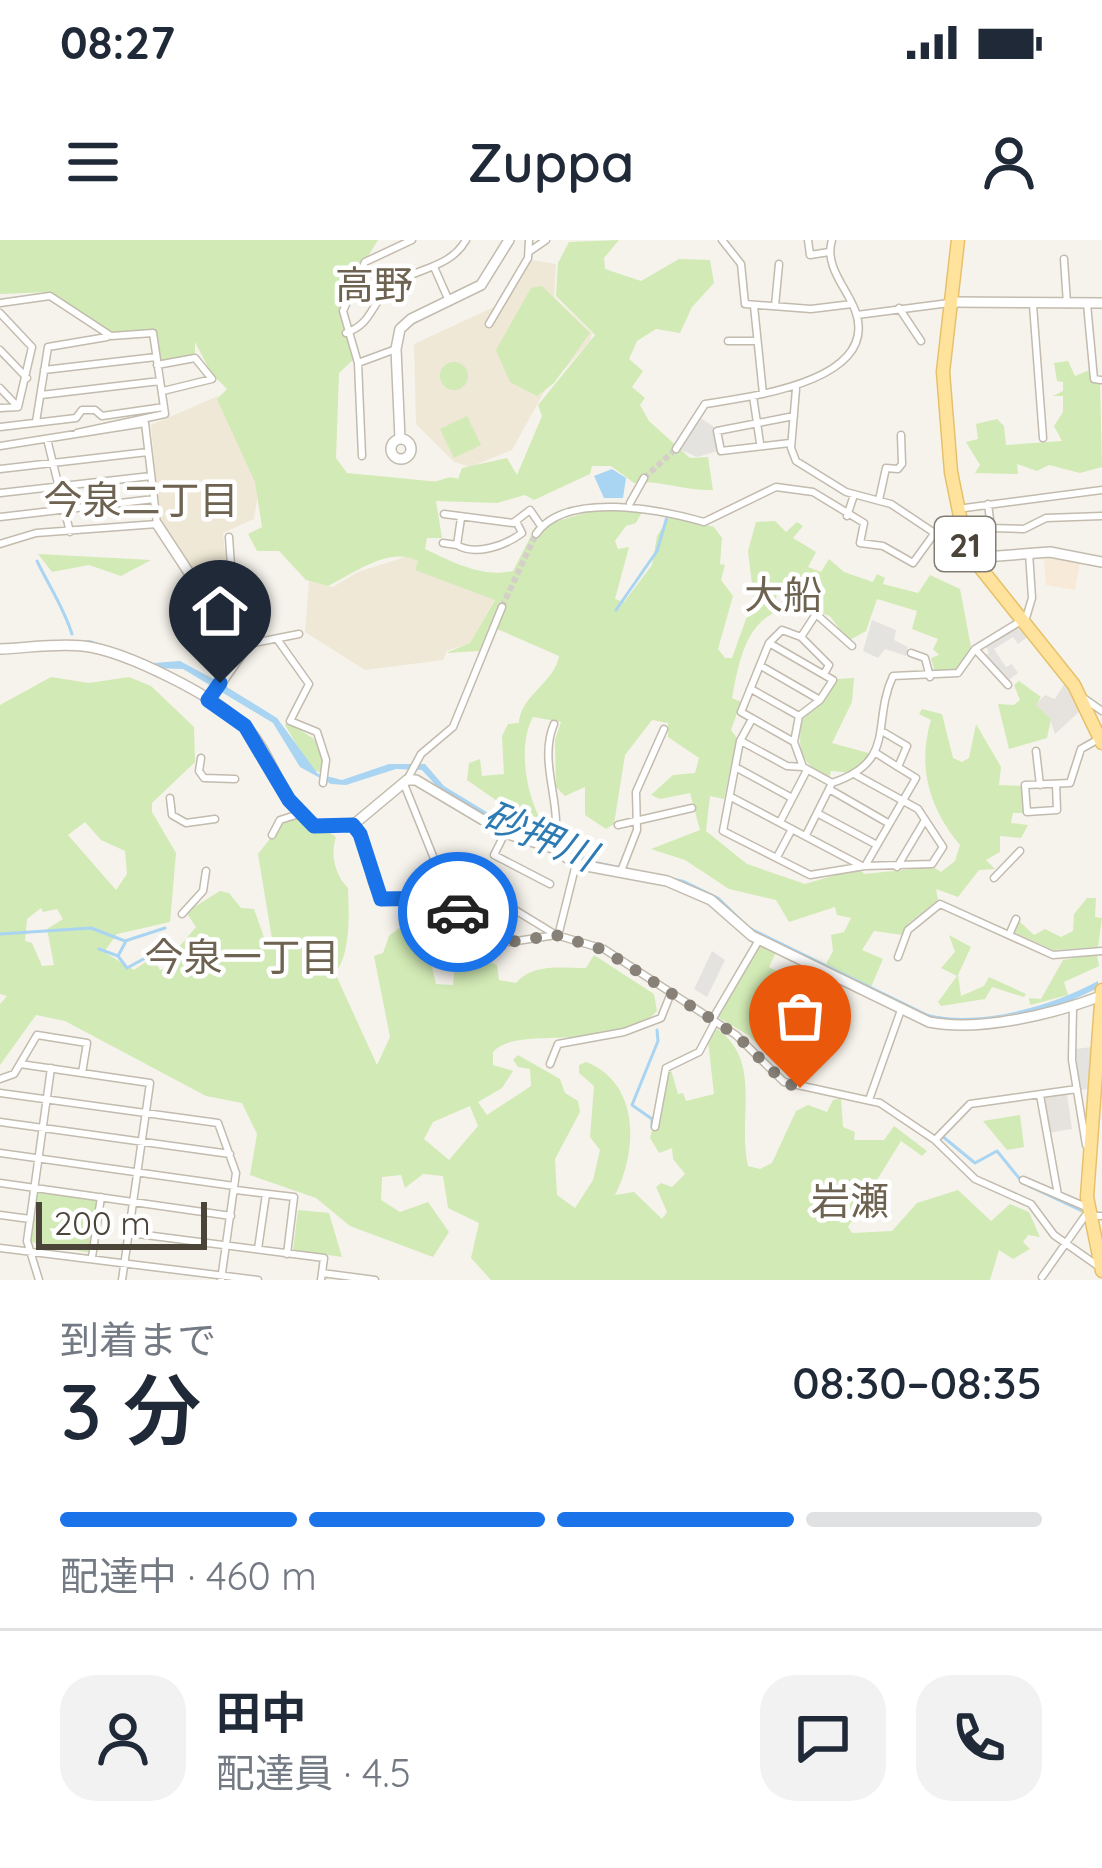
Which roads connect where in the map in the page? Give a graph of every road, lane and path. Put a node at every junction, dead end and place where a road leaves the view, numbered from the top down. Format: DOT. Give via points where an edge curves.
graph roads {
  1 [pos="466,240"];
  2 [pos="509,240"];
  3 [pos="546,240"];
  4 [pos="722,240"];
  5 [pos="808,240"];
  6 [pos="832,240"];
  7 [pos="958,240"];
  8 [pos="409,241"];
  9 [pos="531,244"];
  10 [pos="829,252"];
  11 [pos="1064,259"];
  12 [pos="779,264"];
  13 [pos="434,267"];
  14 [pos="449,301"];
  15 [pos="951,302"];
  16 [pos="0,303"];
  17 [pos="1033,303"];
  18 [pos="1102,303"];
  19 [pos="852,304"];
  20 [pos="1067,304"];
  21 [pos="1087,304"];
  22 [pos="754,306"];
  23 [pos="775,306"];
  24 [pos="899,308"];
  25 [pos="0,313"];
  26 [pos="857,315"];
  27 [pos="489,324"];
  28 [pos="346,333"];
  29 [pos="111,336"];
  30 [pos="728,340"];
  31 [pos="754,340"];
  32 [pos="921,341"];
  33 [pos="396,349"];
  34 [pos="1,352"];
  35 [pos="157,361"];
  36 [pos="358,363"];
  37 [pos="44,370"];
  38 [pos="27,378"];
  39 [pos="1101,380"];
  40 [pos="160,382"];
  41 [pos="0,388"];
  42 [pos="796,389"];
  43 [pos="161,392"];
  44 [pos="763,394"];
  45 [pos="41,395"];
  46 [pos="752,396"];
  47 [pos="18,407"];
  48 [pos="164,407"];
  49 [pos="0,408"];
  50 [pos="794,416"];
  51 [pos="757,422"];
  52 [pos="36,423"];
  53 [pos="0,428"];
  54 [pos="901,435"];
  55 [pos="61,437"];
  56 [pos="1043,438"];
  57 [pos="47,439"];
  58 [pos="400,439"];
  59 [pos="791,442"];
  60 [pos="760,443"];
  61 [pos="0,446"];
  62 [pos="676,449"];
  63 [pos="148,452"];
  64 [pos="362,456"];
  65 [pos="53,463"];
  66 [pos="0,470"];
  67 [pos="151,476"];
  68 [pos="644,478"];
  69 [pos="824,480"];
  70 [pos="58,486"];
  71 [pos="1102,490"];
  72 [pos="813,492"];
  73 [pos="0,493"];
  74 [pos="854,495"];
  75 [pos="154,499"];
  76 [pos="879,501"];
  77 [pos="630,502"];
  78 [pos="988,504"];
  79 [pos="64,509"];
  80 [pos="956,509"];
  81 [pos="444,514"];
  82 [pos="847,516"];
  83 [pos="1102,516"];
  84 [pos="0,517"];
  85 [pos="461,518"];
  86 [pos="516,521"];
  87 [pos="157,524"];
  88 [pos="70,532"];
  89 [pos="934,534"];
  90 [pos="229,537"];
  91 [pos="442,543"];
  92 [pos="0,544"];
  93 [pos="457,545"];
  94 [pos="1029,553"];
  95 [pos="968,555"];
  96 [pos="1102,562"];
  97 [pos="201,589"];
  98 [pos="502,607"];
  99 [pos="1022,622"];
  100 [pos="299,634"];
  101 [pos="801,637"];
  102 [pos="249,640"];
  103 [pos="277,640"];
  104 [pos="769,644"];
  105 [pos="852,646"];
  106 [pos="0,649"];
  107 [pos="975,649"];
  108 [pos="911,653"];
  109 [pos="760,666"];
  110 [pos="824,674"];
  111 [pos="930,677"];
  112 [pos="1008,685"];
  113 [pos="751,689"];
  114 [pos="1081,697"];
  115 [pos="208,700"];
  116 [pos="820,700"];
  117 [pos="1102,711"];
  118 [pos="799,716"];
  119 [pos="752,719"];
  120 [pos="554,724"];
  121 [pos="664,729"];
  122 [pos="883,733"];
  123 [pos="740,741"];
  124 [pos="1101,741"];
  125 [pos="794,742"];
  126 [pos="1036,751"];
  127 [pos="876,753"];
  128 [pos="201,758"];
  129 [pos="898,766"];
  130 [pos="805,768"];
  131 [pos="739,769"];
  132 [pos="410,774"];
  133 [pos="856,775"];
  134 [pos="235,778"];
  135 [pos="323,783"];
  136 [pos="1040,784"];
  137 [pos="1056,784"];
  138 [pos="830,786"];
  139 [pos="731,797"];
  140 [pos="170,798"];
  141 [pos="792,798"];
  142 [pos="902,801"];
  143 [pos="692,808"];
  144 [pos="818,813"];
  145 [pos="299,814"];
  146 [pos="215,819"];
  147 [pos="925,820"];
  148 [pos="780,822"];
  149 [pos="889,823"];
  150 [pos="636,824"];
  151 [pos="353,825"];
  152 [pos="618,825"];
  153 [pos="792,829"];
  154 [pos="505,833"];
  155 [pos="272,836"];
  156 [pos="806,836"];
  157 [pos="554,844"];
  158 [pos="877,845"];
  159 [pos="1020,850"];
  160 [pos="776,858"];
  161 [pos="576,864"];
  162 [pos="864,866"];
  163 [pos="897,867"];
  164 [pos="622,868"];
  165 [pos="445,869"];
  166 [pos="206,871"];
  167 [pos="994,878"];
  168 [pos="550,884"];
  169 [pos="440,898"];
  170 [pos="182,914"];
  171 [pos="1016,919"];
  172 [pos="1009,934"];
  173 [pos="557,935"];
  174 [pos="760,939"];
  175 [pos="1102,951"];
  176 [pos="898,957"];
  177 [pos="671,993"];
  178 [pos="1102,994"];
  179 [pos="1072,1007"];
  180 [pos="901,1010"];
  181 [pos="713,1021"];
  182 [pos="20,1064"];
  183 [pos="550,1064"];
  184 [pos="51,1068"];
  185 [pos="82,1073"];
  186 [pos="0,1079"];
  187 [pos="1098,1088"];
  188 [pos="1077,1089"];
  189 [pos="0,1093"];
  190 [pos="1040,1095"];
  191 [pos="869,1096"];
  192 [pos="47,1099"];
  193 [pos="146,1113"];
  194 [pos="0,1122"];
  195 [pos="655,1127"];
  196 [pos="43,1128"];
  197 [pos="935,1140"];
  198 [pos="142,1142"];
  199 [pos="1089,1148"];
  200 [pos="0,1153"];
  201 [pos="230,1154"];
  202 [pos="39,1158"];
  203 [pos="137,1172"];
  204 [pos="1023,1180"];
  205 [pos="0,1183"];
  206 [pos="35,1187"];
  207 [pos="235,1188"];
  208 [pos="266,1194"];
  209 [pos="1058,1195"];
  210 [pos="101,1197"];
  211 [pos="133,1202"];
  212 [pos="1093,1213"];
  213 [pos="0,1215"];
  214 [pos="231,1216"];
  215 [pos="30,1219"];
  216 [pos="128,1233"];
  217 [pos="226,1245"];
  218 [pos="1066,1246"];
  219 [pos="0,1248"];
  220 [pos="258,1249"];
  221 [pos="28,1250"];
  222 [pos="287,1254"];
  223 [pos="92,1257"];
  224 [pos="124,1262"];
  225 [pos="1101,1269"];
  226 [pos="322,1276"];
  227 [pos="1042,1277"];
  228 [pos="221,1278"];
  229 [pos="40,1280"];
  230 [pos="122,1280"];
  231 [pos="258,1280"];
  232 [pos="375,1280"];
  1 -- 13 [label="street"];
  2 -- 14 [label="street" via="487,280"];
  3 -- 9 [label="street"];
  4 -- 22 [label="street" via="741,264 742,301"];
  5 -- 10 [label="street" via="810,255"];
  6 -- 10 [label="street"];
  7 -- 15 [label="main road, 21"];
  8 -- 28 [label="street" via="362,266 343,310"];
  9 -- 27 [label="street"];
  10 -- 19 [label="street"];
  11 -- 20 [label="street"];
  12 -- 23 [label="street"];
  13 -- 14 [label="street"];
  13 -- 28 [label="street" via="389,288 371,318"];
  14 -- 33 [label="street" via="405,324"];
  15 -- 17 [label="street"];
  15 -- 24 [label="street"];
  15 -- 80 [label="main road, 21" via="944,372"];
  16 -- 29 [label="street" via="56,297"];
  17 -- 20 [label="street"];
  17 -- 56 [label="street"];
  18 -- 21 [label="street"];
  19 -- 23 [label="street"];
  19 -- 26 [label="street"];
  20 -- 21 [label="street"];
  21 -- 39 [label="street" via="1094,379"];
  22 -- 23 [label="street"];
  22 -- 31 [label="street"];
  24 -- 26 [label="street"];
  24 -- 32 [label="street"];
  25 -- 38 [label="street" via="32,347"];
  26 -- 42 [label="street" via="854,346"];
  28 -- 36 [label="street"];
  29 -- 35 [label="street" via="152,332"];
  29 -- 37 [label="street" via="52,344"];
  30 -- 31 [label="street"];
  31 -- 44 [label="street"];
  33 -- 36 [label="street"];
  33 -- 58 [label="street"];
  34 -- 38 [label="street"];
  35 -- 37 [label="street"];
  35 -- 40 [label="street"];
  35 -- 43 [label="street" via="195,358 212,380"];
  36 -- 64 [label="street"];
  37 -- 45 [label="street"];
  38 -- 47 [label="street"];
  40 -- 43 [label="street"];
  40 -- 45 [label="street"];
  41 -- 47 [label="street"];
  42 -- 44 [label="street"];
  42 -- 50 [label="street"];
  43 -- 48 [label="street"];
  44 -- 46 [label="street"];
  45 -- 52 [label="street"];
  46 -- 51 [label="street"];
  46 -- 62 [label="street" via="705,404"];
  47 -- 49 [label="street"];
  48 -- 52 [label="street" via="102,416 82,410 76,418"];
  48 -- 55 [label="street" via="164,414"];
  50 -- 51 [label="street"];
  50 -- 59 [label="street"];
  51 -- 60 [label="street"];
  51 -- 60 [label="street" via="717,430 721,451"];
  52 -- 53 [label="street"];
  54 -- 76 [label="street" via="902,464 886,468"];
  55 -- 57 [label="street"];
  55 -- 63 [label="street" via="145,423"];
  57 -- 61 [label="street"];
  57 -- 65 [label="street"];
  59 -- 60 [label="street"];
  59 -- 69 [label="street" via="796,461"];
  63 -- 65 [label="street"];
  63 -- 67 [label="street"];
  65 -- 66 [label="street"];
  65 -- 70 [label="street"];
  67 -- 70 [label="street"];
  67 -- 75 [label="street"];
  68 -- 77 [label="street"];
  69 -- 72 [label="street"];
  69 -- 74 [label="street"];
  70 -- 73 [label="street"];
  70 -- 79 [label="street"];
  71 -- 78 [label="street"];
  72 -- 77 [label="street" via="769,489 704,522"];
  72 -- 82 [label="street"];
  74 -- 76 [label="street"];
  74 -- 82 [label="street"];
  75 -- 79 [label="street"];
  75 -- 87 [label="street"];
  76 -- 89 [label="street"];
  77 -- 86 [label="street" via="538,530 530,510"];
  78 -- 80 [label="street"];
  78 -- 83 [label="street" via="992,528"];
  79 -- 84 [label="street"];
  79 -- 88 [label="street"];
  80 -- 95 [label="main road, 21"];
  81 -- 85 [label="street"];
  82 -- 89 [label="street" via="865,524 860,543 883,545 913,563"];
  85 -- 86 [label="street"];
  85 -- 93 [label="street"];
  86 -- 93 [label="street" via="522,533 508,544"];
  87 -- 88 [label="street"];
  87 -- 97 [label="street"];
  88 -- 92 [label="street"];
  89 -- 95 [label="street"];
  90 -- 97 [label="street" via="232,581"];
  91 -- 93 [label="street"];
  94 -- 95 [label="street"];
  94 -- 96 [label="street"];
  94 -- 99 [label="street" via="1033,598"];
  95 -- 99 [label="main road, 21"];
  97 -- 102 [label="street"];
  98 -- 132 [label="street" via="453,727"];
  99 -- 107 [label="street"];
  99 -- 114 [label="main road, 21"];
  100 -- 103 [label="street"];
  101 -- 104 [label="street" via="782,630"];
  101 -- 105 [label="street" via="816,614"];
  101 -- 110 [label="street" via="829,665"];
  102 -- 103 [label="street"];
  102 -- 115 [label="street"];
  103 -- 135 [label="street" via="308,684 290,721 317,733"];
  104 -- 109 [label="street"];
  104 -- 110 [label="street"];
  106 -- 115 [label="street" via="86,646"];
  107 -- 111 [label="street" via="958,673"];
  107 -- 112 [label="street"];
  108 -- 111 [label="street" via="925,658"];
  109 -- 113 [label="street"];
  109 -- 116 [label="street"];
  110 -- 116 [label="street" via="833,680"];
  111 -- 122 [label="street" via="893,676"];
  113 -- 118 [label="street"];
  113 -- 119 [label="street" via="740,711"];
  114 -- 117 [label="street"];
  114 -- 124 [label="main road, 21"];
  115 -- 145 [label="street" via="245,726"];
  116 -- 118 [label="street"];
  118 -- 125 [label="street"];
  119 -- 123 [label="street"];
  119 -- 125 [label="street"];
  120 -- 157 [label="street"];
  121 -- 150 [label="street" via="636,792"];
  122 -- 127 [label="street"];
  122 -- 129 [label="street" via="907,747"];
  123 -- 130 [label="street"];
  123 -- 131 [label="street"];
  124 -- 137 [label="street" via="1084,745 1070,783"];
  125 -- 130 [label="street"];
  126 -- 136 [label="street"];
  127 -- 129 [label="street"];
  127 -- 133 [label="street"];
  128 -- 134 [label="street" via="204,778"];
  129 -- 142 [label="street" via="916,778"];
  130 -- 138 [label="street"];
  130 -- 141 [label="street"];
  131 -- 139 [label="street"];
  131 -- 141 [label="street"];
  132 -- 151 [label="street"];
  132 -- 154 [label="street"];
  132 -- 165 [label="street" via="430,852"];
  133 -- 138 [label="street"];
  133 -- 142 [label="street"];
  136 -- 137 [label="street"];
  136 -- 137 [label="street" via="1025,785 1027,812 1057,810"];
  138 -- 144 [label="street"];
  138 -- 149 [label="street"];
  139 -- 148 [label="street"];
  139 -- 160 [label="street" via="723,831"];
  140 -- 146 [label="street" via="172,815 186,823"];
  141 -- 148 [label="street"];
  142 -- 147 [label="street"];
  142 -- 149 [label="street"];
  143 -- 150 [label="street"];
  144 -- 156 [label="street"];
  144 -- 158 [label="street"];
  145 -- 151 [label="street" via="323,829"];
  145 -- 155 [label="street" via="280,820"];
  147 -- 163 [label="street"];
  147 -- 163 [label="street" via="940,853 932,864"];
  148 -- 153 [label="street"];
  149 -- 158 [label="street"];
  150 -- 152 [label="street"];
  150 -- 164 [label="street"];
  151 -- 169 [label="street" via="381,899"];
  153 -- 156 [label="street"];
  153 -- 160 [label="street"];
  154 -- 157 [label="street"];
  154 -- 168 [label="street" via="494,855"];
  156 -- 162 [label="street"];
  157 -- 161 [label="street"];
  158 -- 162 [label="street"];
  159 -- 167 [label="street"];
  160 -- 162 [label="street" via="811,875"];
  161 -- 164 [label="street"];
  161 -- 173 [label="street"];
  162 -- 163 [label="street"];
  164 -- 174 [label="street" via="711,900"];
  165 -- 169 [label="street"];
  165 -- 173 [label="street"];
  166 -- 170 [label="street" via="203,891"];
  169 -- 173 [label="street" via="510,942"];
  171 -- 172 [label="street"];
  172 -- 175 [label="street" via="1049,957"];
  172 -- 176 [label="street" via="935,905 908,930"];
  173 -- 177 [label="street" via="604,950"];
  174 -- 180 [label="street"];
  174 -- 181 [label="street"];
  177 -- 181 [label="street"];
  177 -- 183 [label="street" via="661,1018 558,1043"];
  178 -- 179 [label="street"];
  178 -- 187 [label="main road"];
  179 -- 180 [label="street" via="952,1025"];
  179 -- 188 [label="street"];
  180 -- 191 [label="street"];
  181 -- 191 [label="street" via="784,1082"];
  181 -- 195 [label="street" via="697,1054 666,1068"];
  182 -- 184 [label="street"];
  182 -- 185 [label="street" via="38,1035 87,1043"];
  182 -- 186 [label="street"];
  184 -- 185 [label="street"];
  184 -- 192 [label="street"];
  185 -- 193 [label="street" via="150,1078"];
  187 -- 199 [label="main road"];
  188 -- 190 [label="street"];
  188 -- 199 [label="street"];
  189 -- 192 [label="street"];
  190 -- 197 [label="street" via="970,1103"];
  190 -- 209 [label="street"];
  191 -- 197 [label="street"];
  192 -- 193 [label="street"];
  192 -- 196 [label="street"];
  193 -- 198 [label="street"];
  193 -- 201 [label="street" via="218,1123"];
  194 -- 196 [label="street"];
  196 -- 198 [label="street"];
  196 -- 202 [label="street"];
  197 -- 218 [label="street" via="975,1179 1039,1210"];
  198 -- 201 [label="street"];
  198 -- 203 [label="street"];
  199 -- 212 [label="main road"];
  200 -- 202 [label="street"];
  201 -- 207 [label="street"];
  202 -- 203 [label="street"];
  202 -- 206 [label="street"];
  203 -- 207 [label="street"];
  203 -- 211 [label="street"];
  204 -- 209 [label="street"];
  205 -- 206 [label="street"];
  206 -- 210 [label="street"];
  206 -- 215 [label="street"];
  207 -- 208 [label="street"];
  207 -- 214 [label="street"];
  208 -- 220 [label="street"];
  208 -- 222 [label="street" via="294,1197"];
  209 -- 212 [label="street"];
  210 -- 211 [label="street"];
  210 -- 223 [label="street"];
  211 -- 214 [label="street"];
  211 -- 216 [label="street"];
  212 -- 218 [label="street"];
  212 -- 225 [label="main road"];
  213 -- 215 [label="street"];
  214 -- 217 [label="street"];
  215 -- 221 [label="street"];
  216 -- 217 [label="street"];
  216 -- 224 [label="street"];
  217 -- 220 [label="street"];
  217 -- 228 [label="street"];
  218 -- 225 [label="street"];
  218 -- 227 [label="street"];
  219 -- 221 [label="street"];
  220 -- 222 [label="street"];
  221 -- 223 [label="street"];
  221 -- 229 [label="street"];
  222 -- 226 [label="street" via="324,1258"];
  223 -- 224 [label="street"];
  224 -- 228 [label="street"];
  224 -- 230 [label="street"];
  226 -- 232 [label="street"];
  228 -- 231 [label="street"];
}
